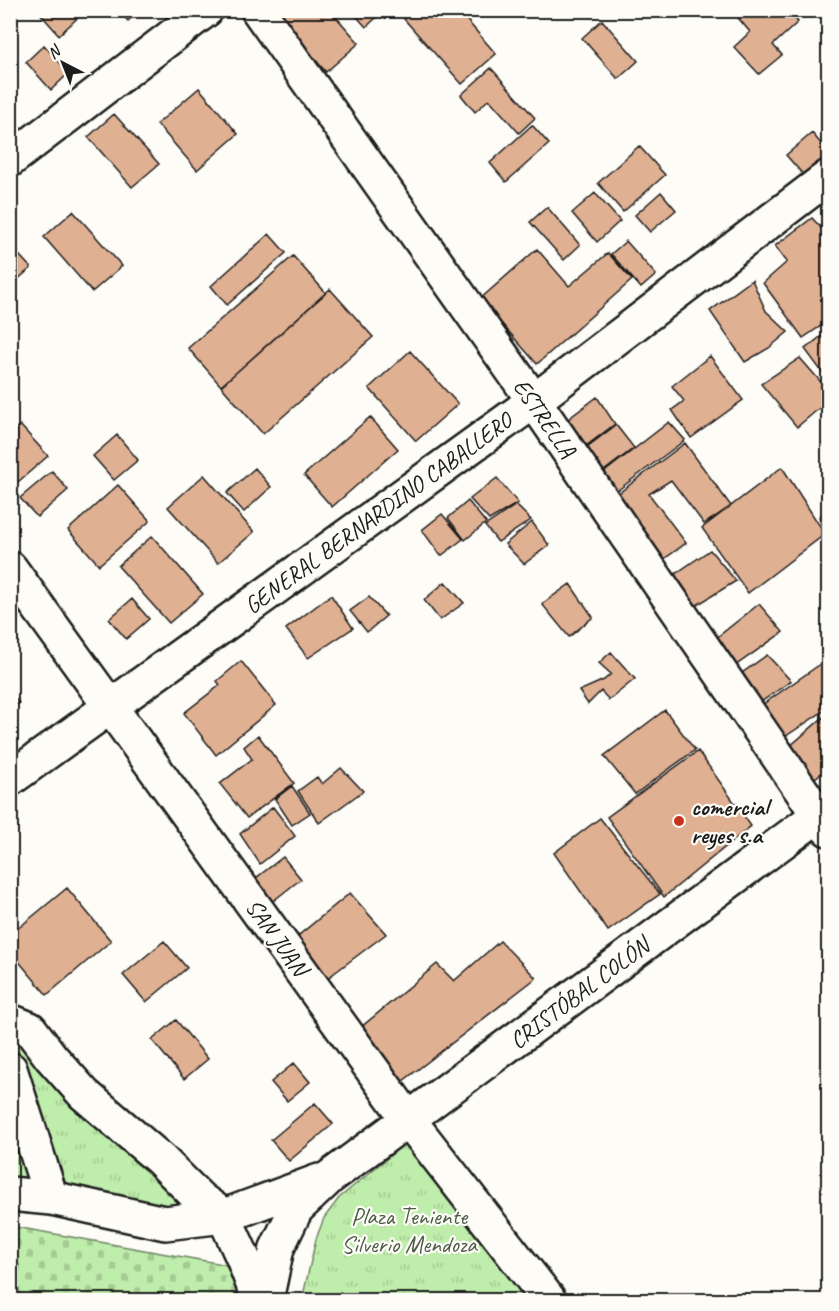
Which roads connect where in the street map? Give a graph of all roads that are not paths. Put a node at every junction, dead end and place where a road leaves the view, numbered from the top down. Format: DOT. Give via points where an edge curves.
graph roads {
  1 [pos="206,10"];
  2 [pos="258,10"];
  3 [pos="10,160"];
  4 [pos="828,177"];
  5 [pos="534,401"];
  6 [pos="10,568"];
  7 [pos="111,707"];
  8 [pos="10,779"];
  9 [pos="825,817"];
  10 [pos="10,1021"];
  11 [pos="10,1069"];
  12 [pos="408,1119"];
  13 [pos="330,1177"];
  14 [pos="10,1194"];
  15 [pos="51,1198"];
  16 [pos="224,1216"];
  17 [pos="259,1300"];
  18 [pos="266,1300"];
  19 [pos="549,1300"];
  1 -- 3 [label="street"];
  2 -- 5 [label="street, ESTRELLA"];
  4 -- 5 [label="street, GENERAL BERNARDINO CABALLERO"];
  5 -- 7 [label="street, GENERAL BERNARDINO CABALLERO"];
  5 -- 9 [label="street, ESTRELLA"];
  6 -- 7 [label="street, SAN JUAN"];
  7 -- 8 [label="street, GENERAL BERNARDINO CABALLERO"];
  7 -- 12 [label="street, SAN JUAN"];
  9 -- 12 [label="street, CRISTÓBAL COLÓN"];
  10 -- 16 [label="street" via="30,1029 84,1094"];
  11 -- 15 [label="street"];
  12 -- 13 [label="street, CRISTÓBAL COLÓN"];
  12 -- 19 [label="street, SAN JUAN"];
  13 -- 16 [label="street"];
  13 -- 18 [label="street" via="296,1209 277,1248"];
  14 -- 15 [label="street"];
  15 -- 16 [label="street" via="165,1223"];
  16 -- 17 [label="street"];
}
